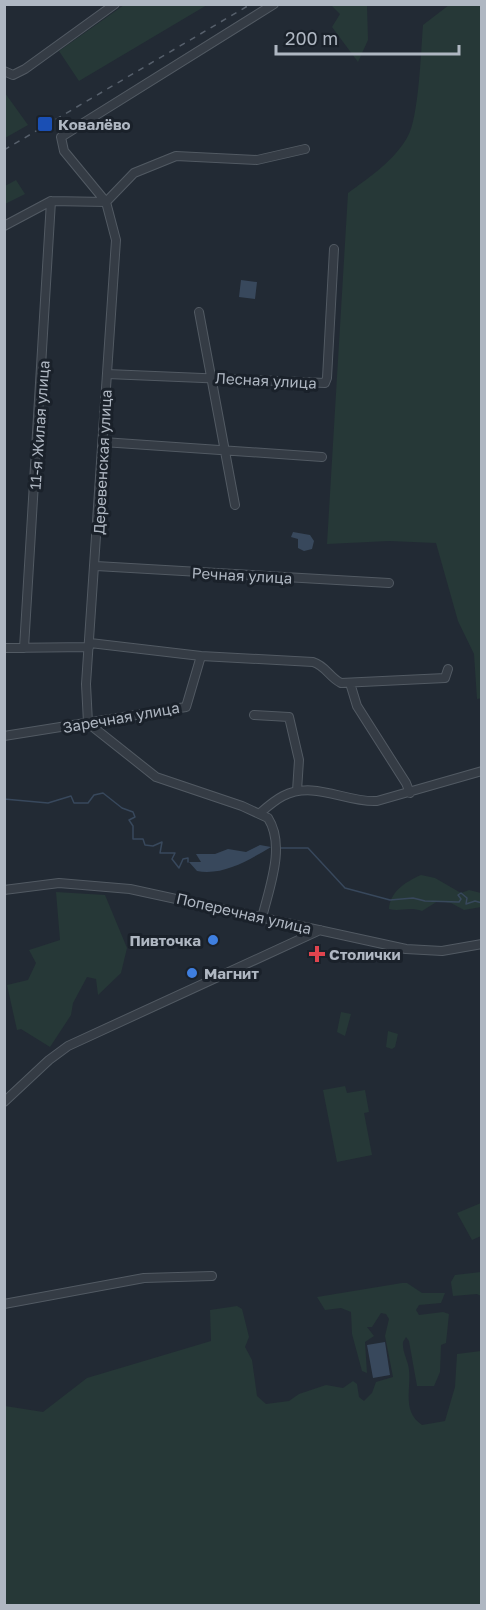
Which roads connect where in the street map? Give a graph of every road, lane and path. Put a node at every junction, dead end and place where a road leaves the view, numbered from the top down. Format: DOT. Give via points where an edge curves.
graph roads {
  1 [pos="115,4"];
  2 [pos="274,4"];
  3 [pos="4,71"];
  4 [pos="305,149"];
  5 [pos="51,201"];
  6 [pos="106,202"];
  7 [pos="4,226"];
  8 [pos="334,249"];
  9 [pos="199,312"];
  10 [pos="107,374"];
  11 [pos="213,378"];
  12 [pos="103,442"];
  13 [pos="225,451"];
  14 [pos="322,457"];
  15 [pos="235,505"];
  16 [pos="96,566"];
  17 [pos="389,583"];
  18 [pos="89,645"];
  19 [pos="4,648"];
  20 [pos="24,648"];
  21 [pos="201,656"];
  22 [pos="448,669"];
  23 [pos="350,683"];
  24 [pos="254,715"];
  25 [pos="88,723"];
  26 [pos="4,736"];
  27 [pos="482,771"];
  28 [pos="297,791"];
  29 [pos="410,793"];
  30 [pos="260,813"];
  31 [pos="4,890"];
  32 [pos="262,918"];
  33 [pos="300,926"];
  34 [pos="320,930"];
  35 [pos="296,941"];
  36 [pos="482,944"];
  37 [pos="4,1102"];
  38 [pos="212,1276"];
  39 [pos="4,1304"];
  1 -- 3 [label="street" via="25,69 13,75"];
  2 -- 6 [label="street" via="61,137 64,151"];
  4 -- 6 [label="street" via="257,160 176,156 134,173"];
  5 -- 6 [label="street"];
  5 -- 7 [label="street"];
  5 -- 20 [label="street, 11-я Жилая улица"];
  6 -- 10 [label="street, Деревенская улица" via="116,240"];
  8 -- 11 [label="street, Лесная улица" via="325,383"];
  9 -- 11 [label="street"];
  10 -- 11 [label="street, Лесная улица"];
  10 -- 12 [label="street, Деревенская улица"];
  11 -- 13 [label="street"];
  12 -- 13 [label="street"];
  12 -- 16 [label="street, Деревенская улица"];
  13 -- 14 [label="street"];
  13 -- 15 [label="street"];
  16 -- 17 [label="street, Речная улица"];
  16 -- 18 [label="street, Деревенская улица"];
  18 -- 20 [label="street"];
  18 -- 21 [label="street"];
  18 -- 25 [label="street, Деревенская улица" via="85,708"];
  19 -- 20 [label="street"];
  21 -- 23 [label="street" via="313,662 327,669 334,680"];
  21 -- 25 [label="street, Заречная улица" via="186,707"];
  22 -- 23 [label="street" via="446,678"];
  23 -- 29 [label="street" via="357,706"];
  24 -- 28 [label="street" via="289,717 299,760"];
  25 -- 26 [label="street, Заречная улица"];
  25 -- 30 [label="street" via="156,777"];
  27 -- 29 [label="street"];
  28 -- 29 [label="street" via="324,792 365,802"];
  28 -- 30 [label="street" via="281,796"];
  30 -- 32 [label="street" via="273,825 275,850"];
  31 -- 32 [label="street, Поперечная улица" via="60,883 116,887"];
  32 -- 33 [label="street, Поперечная улица"];
  33 -- 34 [label="street, Поперечная улица"];
  33 -- 35 [label="street"];
  34 -- 35 [label="street"];
  34 -- 36 [label="street, Поперечная улица" via="419,951"];
  35 -- 37 [label="street" via="68,1046"];
  38 -- 39 [label="street" via="144,1278"];
}
